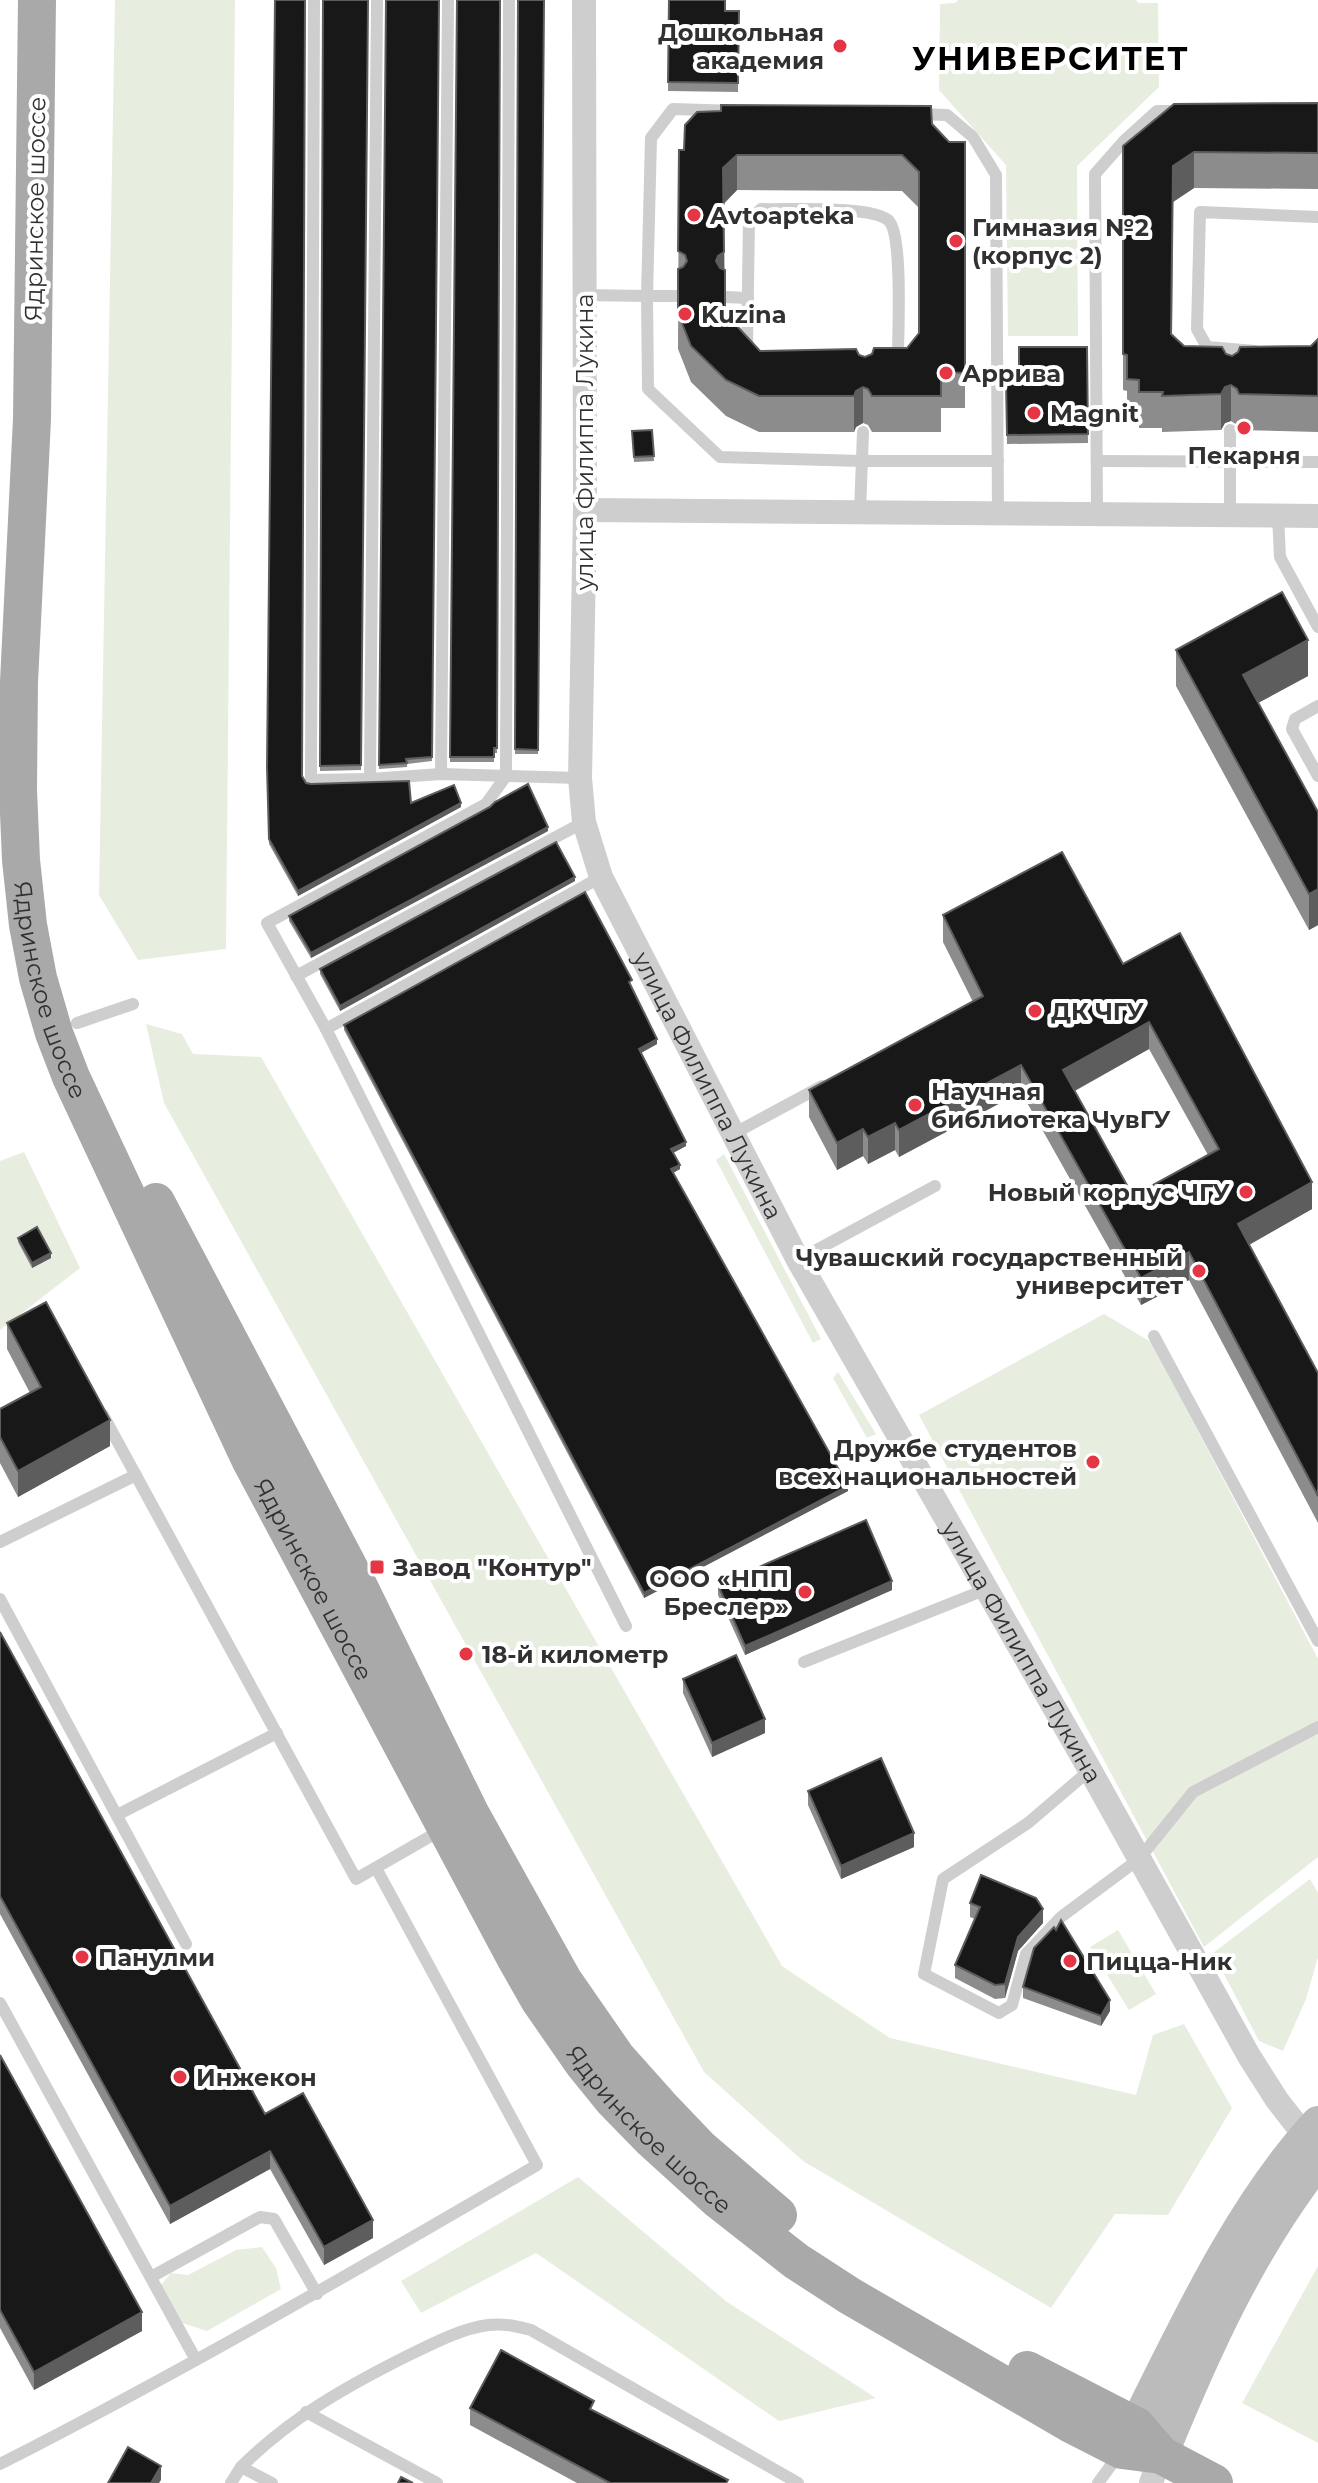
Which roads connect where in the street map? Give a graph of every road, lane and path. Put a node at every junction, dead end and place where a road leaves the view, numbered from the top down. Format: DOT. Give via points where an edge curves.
graph roads {
  1 [pos="37,0"];
  2 [pos="314,0"];
  3 [pos="377,0"];
  4 [pos="448,0"];
  5 [pos="509,0"];
  6 [pos="584,0"];
  7 [pos="749,111"];
  8 [pos="1187,111"];
  9 [pos="901,114"];
  10 [pos="1318,217"];
  11 [pos="584,295"];
  12 [pos="647,296"];
  13 [pos="678,296"];
  14 [pos="725,297"];
  15 [pos="748,298"];
  16 [pos="1275,351"];
  17 [pos="866,367"];
  18 [pos="865,384"];
  19 [pos="32,419"];
  20 [pos="1230,430"];
  21 [pos="863,432"];
  22 [pos="862,461"];
  23 [pos="998,461"];
  24 [pos="1097,461"];
  25 [pos="1231,461"];
  26 [pos="1318,462"];
  27 [pos="585,510"];
  28 [pos="860,512"];
  29 [pos="998,514"];
  30 [pos="1097,515"];
  31 [pos="1230,516"];
  32 [pos="1278,516"];
  33 [pos="1318,516"];
  34 [pos="1318,627"];
  35 [pos="1318,706"];
  36 [pos="441,774"];
  37 [pos="506,776"];
  38 [pos="1318,776"];
  39 [pos="580,778"];
  40 [pos="370,779"];
  41 [pos="584,822"];
  42 [pos="601,877"];
  43 [pos="296,976"];
  44 [pos="133,1004"];
  45 [pos="77,1023"];
  46 [pos="326,1029"];
  47 [pos="837,1078"];
  48 [pos="733,1134"];
  49 [pos="935,1186"];
  50 [pos="798,1260"];
  51 [pos="1154,1336"];
  52 [pos="99,1407"];
  53 [pos="136,1475"];
  54 [pos="0,1542"];
  55 [pos="987,1589"];
  56 [pos="0,1599"];
  57 [pos="626,1626"];
  58 [pos="1318,1641"];
  59 [pos="804,1662"];
  60 [pos="1318,1727"];
  61 [pos="277,1733"];
  62 [pos="1090,1770"];
  63 [pos="117,1815"];
  64 [pos="458,1820"];
  65 [pos="1139,1859"];
  66 [pos="376,1868"];
  67 [pos="186,1944"];
  68 [pos="0,2003"];
  69 [pos="1315,2142"];
  70 [pos="151,2277"];
  71 [pos="317,2294"];
  72 [pos="196,2360"];
  73 [pos="306,2412"];
  74 [pos="1129,2438"];
  75 [pos="1,2461"];
  76 [pos="241,2467"];
  77 [pos="1156,2469"];
  78 [pos="231,2483"];
  79 [pos="272,2483"];
  80 [pos="437,2483"];
  81 [pos="798,2483"];
  82 [pos="1098,2483"];
  83 [pos="1214,2483"];
  1 -- 19 [label="main road, Ядринское шоссе"];
  2 -- 40 [label="lane" via="311,780"];
  3 -- 40 [label="lane"];
  4 -- 36 [label="lane"];
  5 -- 37 [label="lane"];
  6 -- 11 [label="street, улица Филиппа Лукина"];
  7 -- 12 [label="lane" via="673,109 651,138"];
  8 -- 24 [label="lane" via="1157,111 1095,174"];
  9 -- 23 [label="lane" via="947,115 973,137 996,175"];
  10 -- 16 [label="lane" via="1200,212 1197,329 1207,347 1232,356"];
  11 -- 12 [label="lane"];
  11 -- 27 [label="street, улица Филиппа Лукина"];
  12 -- 13 [label="lane"];
  12 -- 22 [label="lane" via="648,389 720,457"];
  14 -- 15 [label="lane"];
  15 -- 17 [label="lane" via="747,346 774,370"];
  15 -- 17 [label="lane" via="749,221 761,209 869,211 889,221 897,240 898,356 890,366"];
  17 -- 18 [label="lane"];
  19 -- 45 [label="main road, Ядринское шоссе" via="45,856 57,945"];
  19 -- 64 [label="main road, Ядринское шоссе" via="18,790 28,925 54,1033 250,1459"];
  20 -- 25 [label="lane"];
  21 -- 22 [label="lane"];
  22 -- 23 [label="lane"];
  22 -- 28 [label="lane"];
  23 -- 29 [label="lane"];
  24 -- 25 [label="lane"];
  24 -- 30 [label="lane"];
  25 -- 26 [label="lane"];
  25 -- 31 [label="lane"];
  27 -- 28 [label="street"];
  27 -- 39 [label="street, улица Филиппа Лукина"];
  28 -- 29 [label="street"];
  29 -- 30 [label="street"];
  30 -- 31 [label="street"];
  31 -- 32 [label="street"];
  32 -- 33 [label="street"];
  32 -- 34 [label="lane" via="1280,557"];
  35 -- 38 [label="lane" via="1295,719 1292,729"];
  36 -- 37 [label="lane"];
  36 -- 40 [label="lane"];
  37 -- 39 [label="lane"];
  37 -- 43 [label="lane" via="486,804 267,923"];
  39 -- 41 [label="street, улица Филиппа Лукина"];
  41 -- 42 [label="street, улица Филиппа Лукина"];
  41 -- 43 [label="lane"];
  42 -- 46 [label="lane"];
  42 -- 48 [label="street, улица Филиппа Лукина"];
  43 -- 46 [label="lane"];
  44 -- 45 [label="lane"];
  45 -- 64 [label="main road, Ядринское шоссе" via="155,1199 356,1581"];
  46 -- 57 [label="lane"];
  47 -- 48 [label="lane"];
  48 -- 50 [label="street, улица Филиппа Лукина"];
  49 -- 50 [label="lane"];
  50 -- 55 [label="street, улица Филиппа Лукина"];
  51 -- 58 [label="lane"];
  52 -- 53 [label="lane"];
  53 -- 54 [label="lane"];
  53 -- 61 [label="lane"];
  55 -- 59 [label="lane"];
  55 -- 62 [label="street, улица Филиппа Лукина"];
  56 -- 63 [label="lane"];
  60 -- 65 [label="lane" via="1193,1792"];
  61 -- 63 [label="lane"];
  61 -- 66 [label="lane" via="356,1879"];
  62 -- 65 [label="street, улица Филиппа Лукина"];
  62 -- 65 [label="lane" via="1028,1823 943,1879 924,1974 999,2013 1012,2005 1026,1954 1061,1917"];
  63 -- 67 [label="lane"];
  64 -- 66 [label="lane"];
  64 -- 74 [label="main road, Ядринское шоссе" via="617,2058 701,2149 828,2252"];
  65 -- 69 [label="street, улица Филиппа Лукина" via="1249,2056"];
  66 -- 71 [label="lane" via="537,2165"];
  68 -- 70 [label="lane"];
  69 -- 74 [label="main road" via="1271,2183 1232,2243"];
  69 -- 77 [label="main road" via="1215,2328"];
  70 -- 71 [label="lane" via="260,2217 274,2219"];
  70 -- 72 [label="lane"];
  71 -- 72 [label="lane"];
  72 -- 75 [label="lane"];
  73 -- 76 [label="lane"];
  73 -- 80 [label="lane"];
  73 -- 81 [label="lane" via="349,2385 461,2331 510,2324 531,2330"];
  74 -- 77 [label="main road"];
  74 -- 82 [label="lane"];
  76 -- 78 [label="lane"];
  76 -- 79 [label="lane"];
  77 -- 83 [label="main road"];
}
